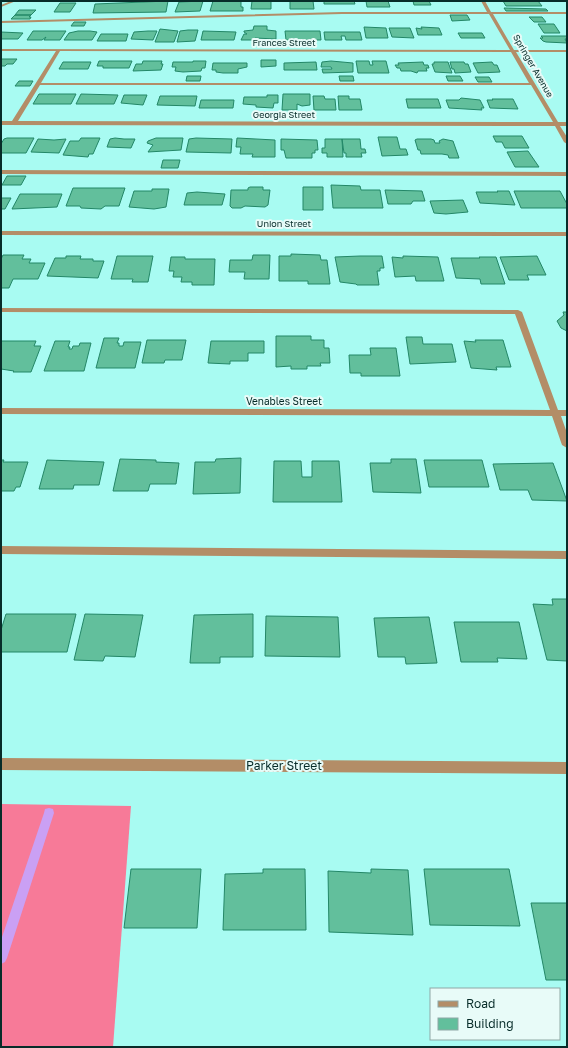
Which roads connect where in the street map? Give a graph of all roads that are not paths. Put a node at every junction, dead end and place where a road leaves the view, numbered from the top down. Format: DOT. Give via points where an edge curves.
graph roads {
  1 [pos="14,1"];
  2 [pos="483,1"];
  3 [pos="1,6"];
  4 [pos="491,13"];
  5 [pos="567,13"];
  6 [pos="1,22"];
  7 [pos="1,50"];
  8 [pos="59,50"];
  9 [pos="514,51"];
  10 [pos="567,51"];
  11 [pos="39,84"];
  12 [pos="533,84"];
  13 [pos="1,123"];
  14 [pos="14,123"];
  15 [pos="557,124"];
  16 [pos="567,124"];
  17 [pos="567,142"];
  18 [pos="1,172"];
  19 [pos="567,174"];
  20 [pos="1,233"];
  21 [pos="567,234"];
  22 [pos="1,310"];
  23 [pos="1,410"];
  24 [pos="555,413"];
  25 [pos="567,413"];
  26 [pos="567,445"];
  27 [pos="1,550"];
  28 [pos="567,556"];
  29 [pos="1,764"];
  30 [pos="567,768"];
  1 -- 3 [label="street"];
  2 -- 4 [label="street, Springer Avenue"];
  4 -- 5 [label="street"];
  4 -- 6 [label="street" via="342,13"];
  4 -- 9 [label="street, Springer Avenue"];
  7 -- 8 [label="street, Frances Street"];
  8 -- 9 [label="street, Frances Street"];
  8 -- 11 [label="street"];
  9 -- 10 [label="street, Frances Street"];
  9 -- 12 [label="street, Springer Avenue"];
  11 -- 12 [label="street"];
  11 -- 14 [label="street"];
  12 -- 15 [label="street, Springer Avenue"];
  13 -- 14 [label="street, Georgia Street"];
  14 -- 15 [label="street, Georgia Street"];
  15 -- 16 [label="street, Georgia Street"];
  15 -- 17 [label="street, Springer Avenue"];
  18 -- 19 [label="street"];
  20 -- 21 [label="street, Union Street"];
  22 -- 24 [label="street" via="518,312"];
  23 -- 24 [label="street, Venables Street"];
  24 -- 25 [label="street, Venables Street"];
  24 -- 26 [label="street"];
  27 -- 28 [label="street"];
  29 -- 30 [label="street, Parker Street"];
}
